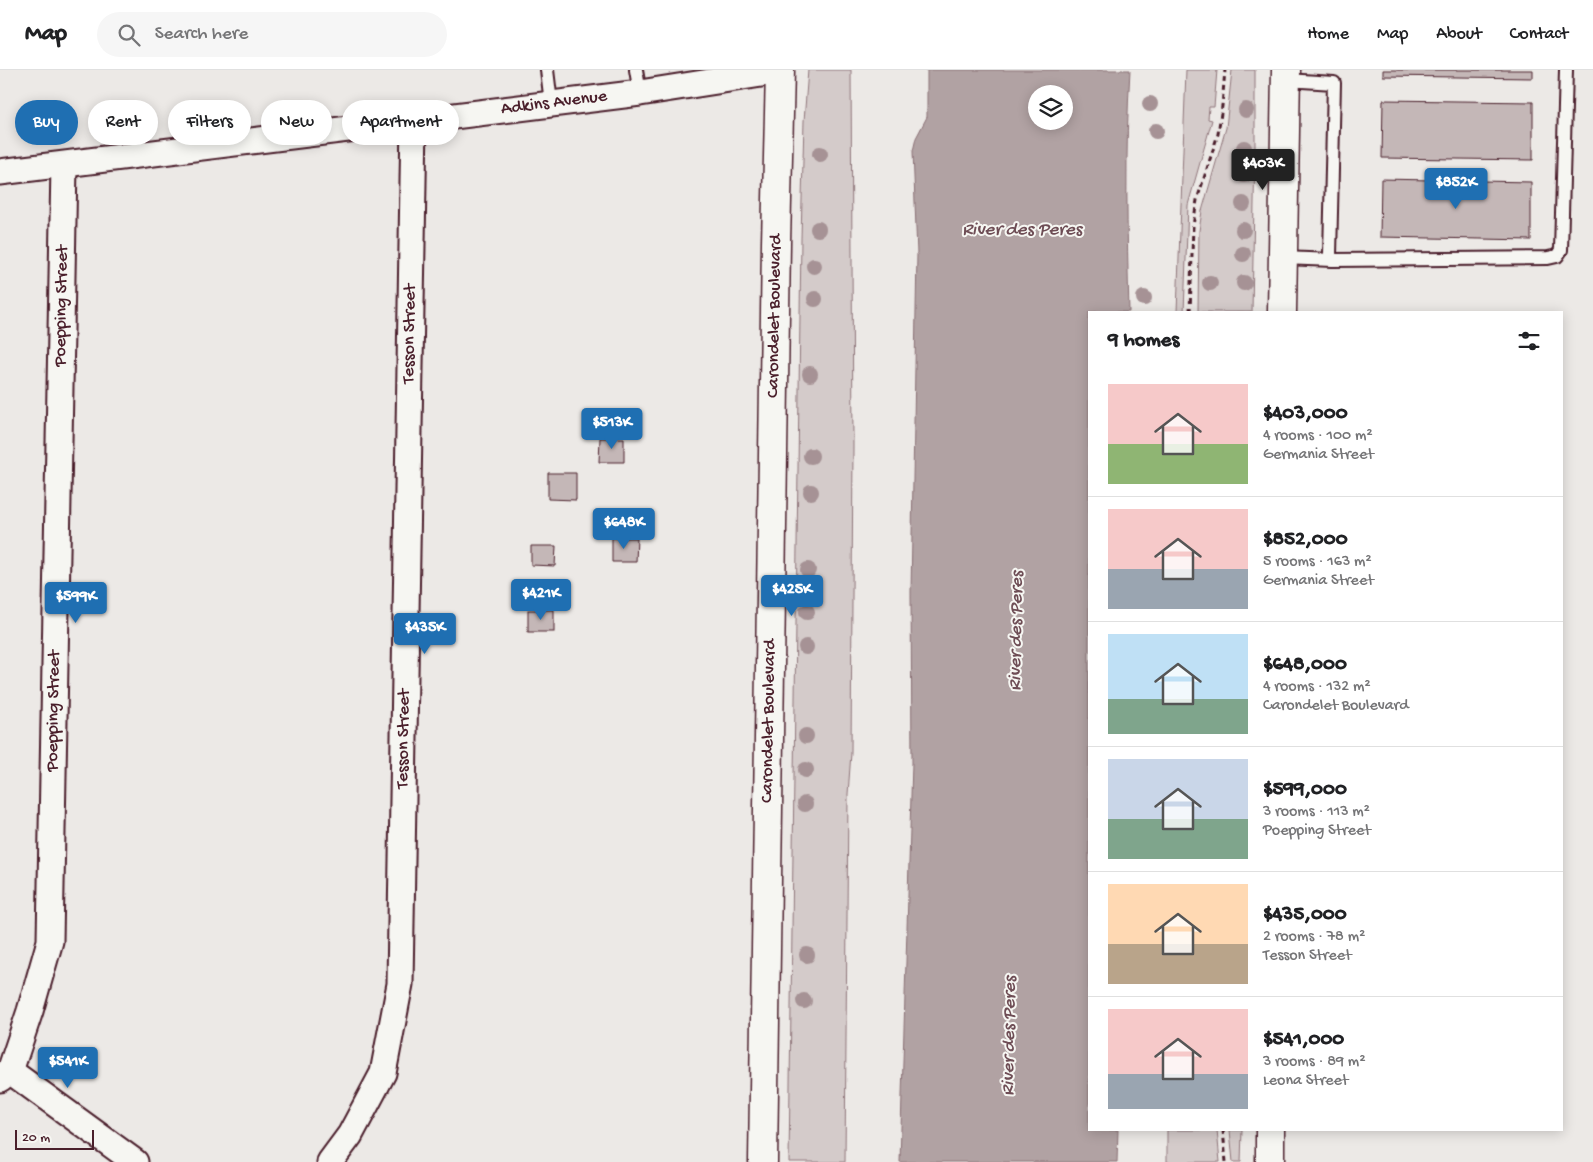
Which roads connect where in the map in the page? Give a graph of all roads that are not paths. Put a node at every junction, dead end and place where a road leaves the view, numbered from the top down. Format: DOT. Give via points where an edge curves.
graph roads {
  1 [pos="547,70"];
  2 [pos="780,70"];
  3 [pos="1566,70"];
  4 [pos="1286,75"];
  5 [pos="638,81"];
  6 [pos="551,103"];
  7 [pos="459,114"];
  8 [pos="342,129"];
  9 [pos="414,145"];
  10 [pos="64,165"];
  11 [pos="0,172"];
  12 [pos="1283,258"];
  13 [pos="1333,260"];
  14 [pos="1282,311"];
  15 [pos="5,1075"];
  16 [pos="1270,1131"];
  17 [pos="135,1162"];
  18 [pos="330,1162"];
  19 [pos="763,1162"];
  20 [pos="1270,1162"];
  1 -- 6 [label="lane"];
  2 -- 5 [label="street, Adkins Avenue"];
  2 -- 19 [label="main road, Carondelet Boulevard"];
  3 -- 13 [label="lane" via="1561,250 1557,256"];
  4 -- 12 [label="main road"];
  4 -- 13 [label="lane" via="1334,83 1330,255"];
  5 -- 6 [label="street, Adkins Avenue"];
  6 -- 7 [label="street, Adkins Avenue"];
  8 -- 10 [label="street, Adkins Avenue"];
  9 -- 18 [label="street, Tesson Street" via="400,984 383,1072 350,1135"];
  10 -- 11 [label="street, Adkins Avenue"];
  10 -- 15 [label="street, Poepping Street" via="50,941 30,1011"];
  12 -- 13 [label="lane"];
  12 -- 14 [label="main road"];
  15 -- 17 [label="street"];
  16 -- 20 [label="main road"];
}
